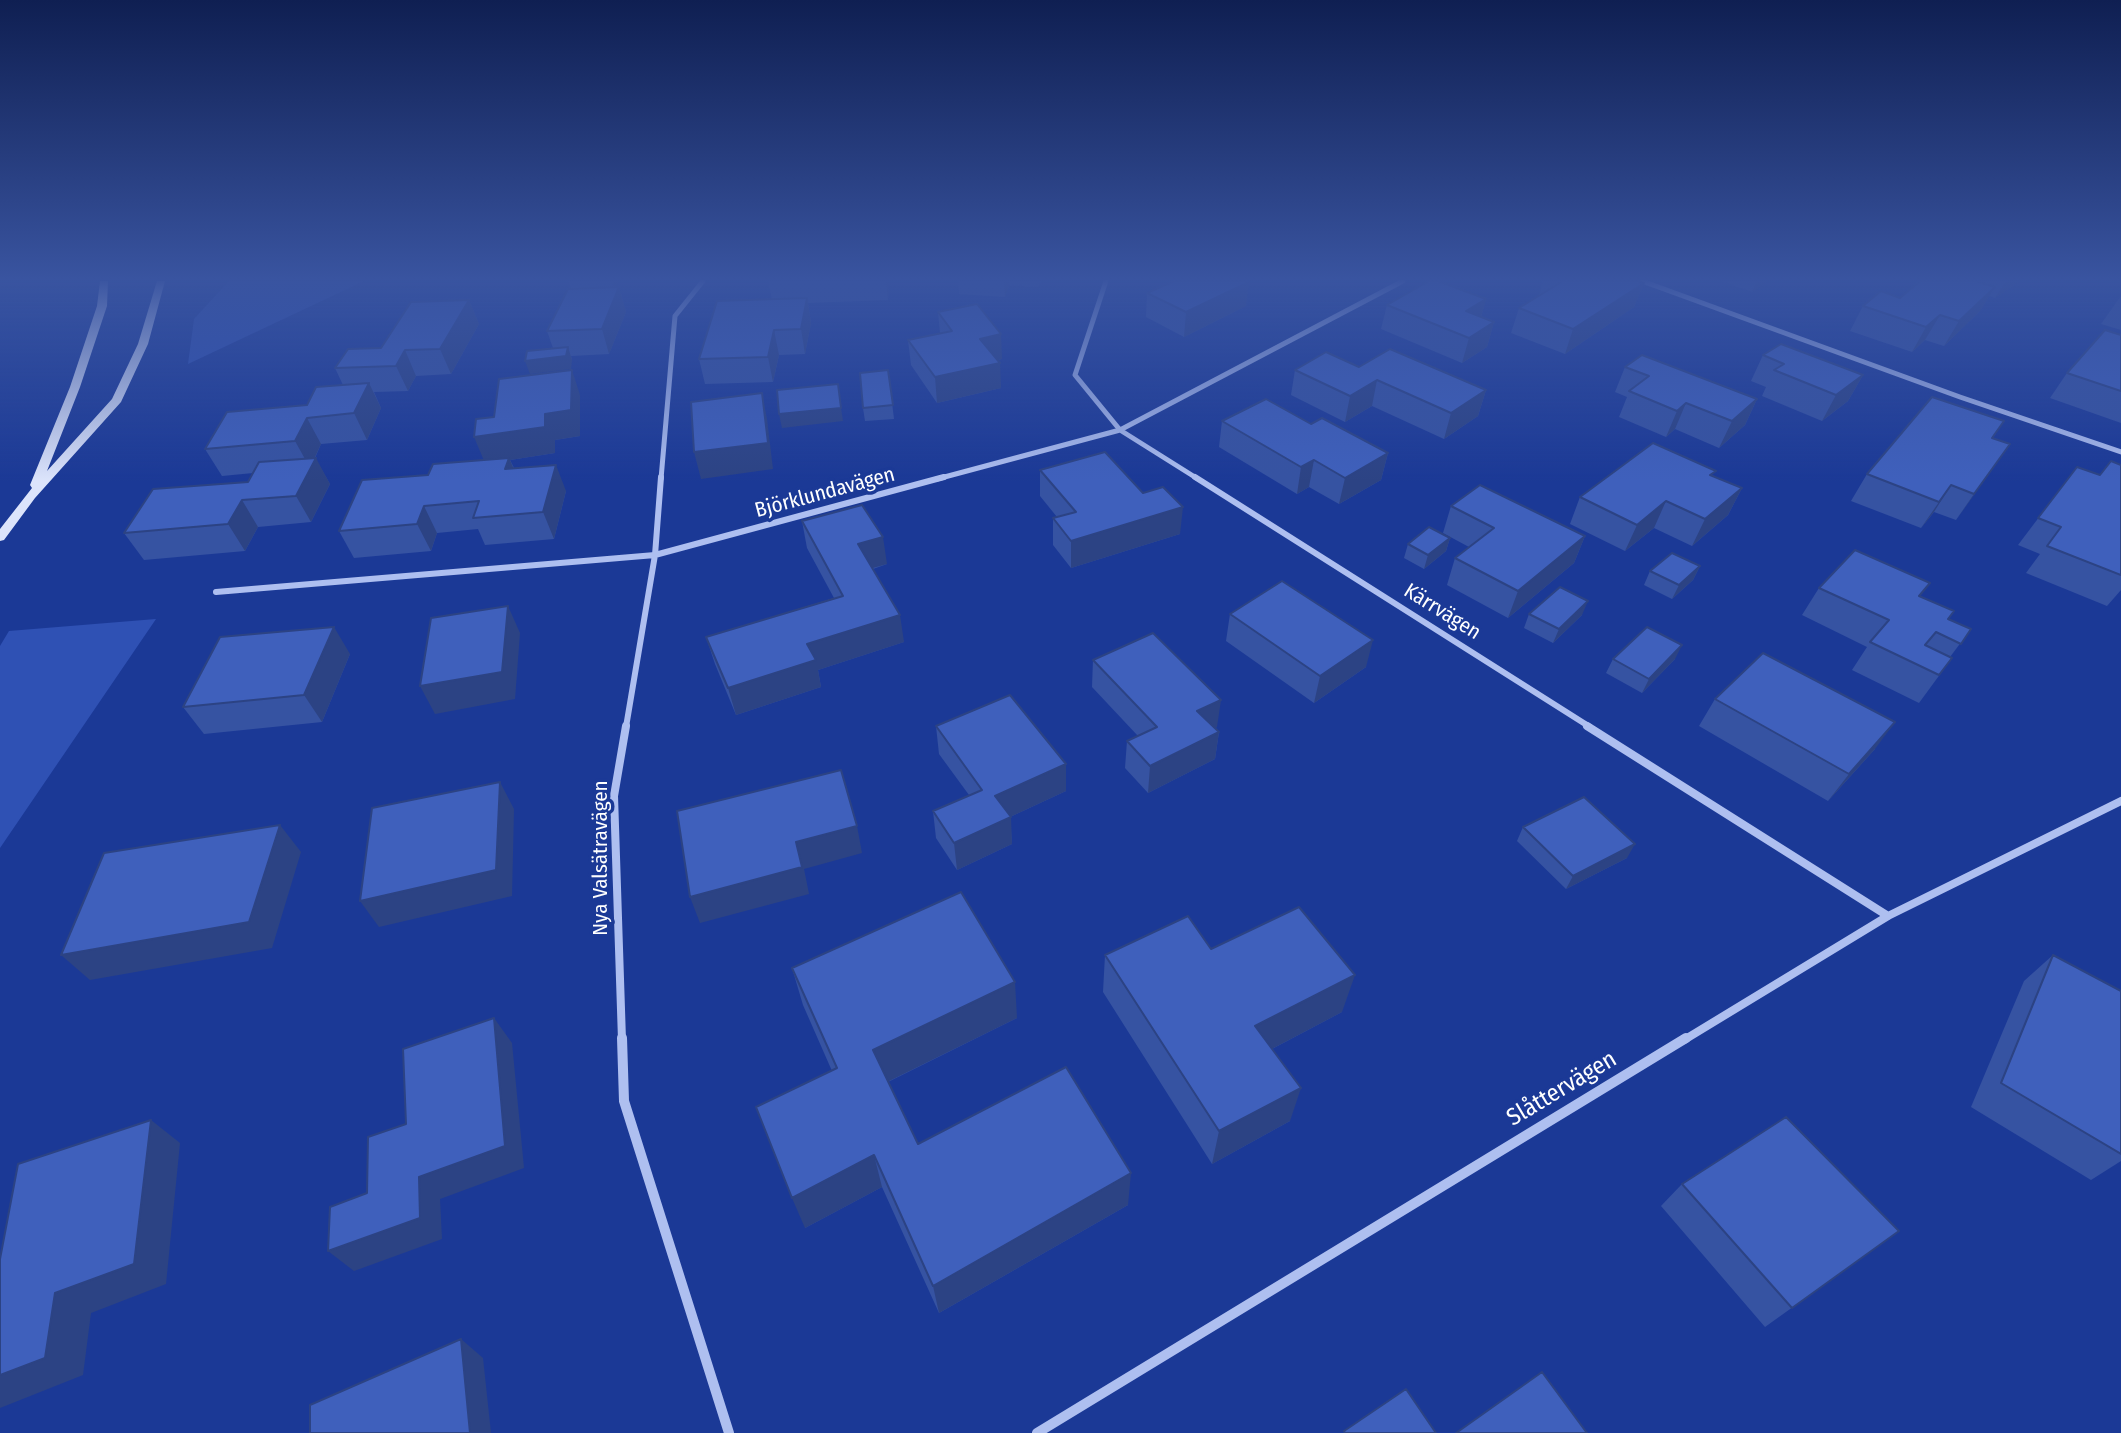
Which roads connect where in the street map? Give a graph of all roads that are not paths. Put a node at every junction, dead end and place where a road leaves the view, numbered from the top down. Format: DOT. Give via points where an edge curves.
graph roads {
  1 [pos="88,348"];
  2 [pos="141,348"];
  3 [pos="672,348"];
  4 [pos="1084,348"];
  5 [pos="1276,348"];
  6 [pos="1825,348"];
  7 [pos="1120,430"];
  8 [pos="2121,452"];
  9 [pos="31,496"];
  10 [pos="0,537"];
  11 [pos="655,555"];
  12 [pos="216,592"];
  13 [pos="2121,801"];
  14 [pos="1888,915"];
  15 [pos="729,1433"];
  16 [pos="1037,1433"];
  1 -- 9 [label="main road"];
  2 -- 9 [label="main road" via="117,400"];
  3 -- 11 [label="street, Nya Valsätravägen"];
  4 -- 7 [label="street, Kärrvägen" via="1075,375"];
  5 -- 7 [label="street, Björklundavägen"];
  6 -- 8 [label="street"];
  7 -- 11 [label="street, Björklundavägen"];
  7 -- 14 [label="street, Kärrvägen"];
  9 -- 10 [label="main road"];
  11 -- 12 [label="street, Björklundavägen"];
  11 -- 15 [label="street, Nya Valsätravägen" via="614,796 624,1101"];
  13 -- 14 [label="street, Slåttervägen"];
  14 -- 16 [label="street, Slåttervägen"];
}
